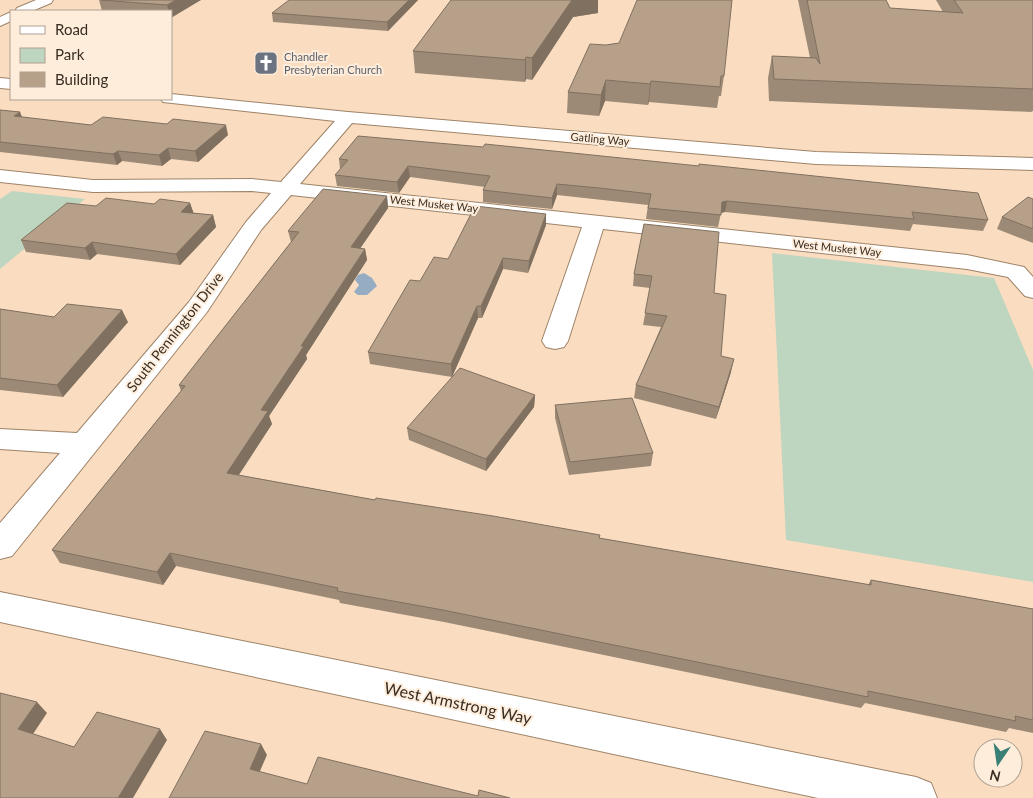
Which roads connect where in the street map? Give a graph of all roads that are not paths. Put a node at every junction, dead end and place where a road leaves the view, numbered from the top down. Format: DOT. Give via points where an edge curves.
graph roads {
  1 [pos="46,0"];
  2 [pos="24,10"];
  3 [pos="172,99"];
  4 [pos="348,117"];
  5 [pos="1033,164"];
  6 [pos="0,176"];
  7 [pos="288,189"];
  8 [pos="595,221"];
  9 [pos="1033,291"];
  10 [pos="555,341"];
  11 [pos="0,439"];
  12 [pos="86,444"];
  13 [pos="0,546"];
  14 [pos="0,607"];
  15 [pos="916,798"];
  1 -- 2 [label="street"];
  3 -- 4 [label="street, Gatling Way"];
  4 -- 5 [label="street, Gatling Way" via="816,158"];
  4 -- 7 [label="street, South Pennington Drive"];
  6 -- 7 [label="street, West Musket Way" via="93,186 252,185"];
  7 -- 8 [label="street, West Musket Way"];
  7 -- 12 [label="street, South Pennington Drive" via="253,226 198,306"];
  8 -- 9 [label="street, West Musket Way" via="967,262 1016,272"];
  8 -- 10 [label="street"];
  11 -- 12 [label="street"];
  12 -- 13 [label="street, South Pennington Drive"];
  14 -- 15 [label="street, West Armstrong Way"];
}
